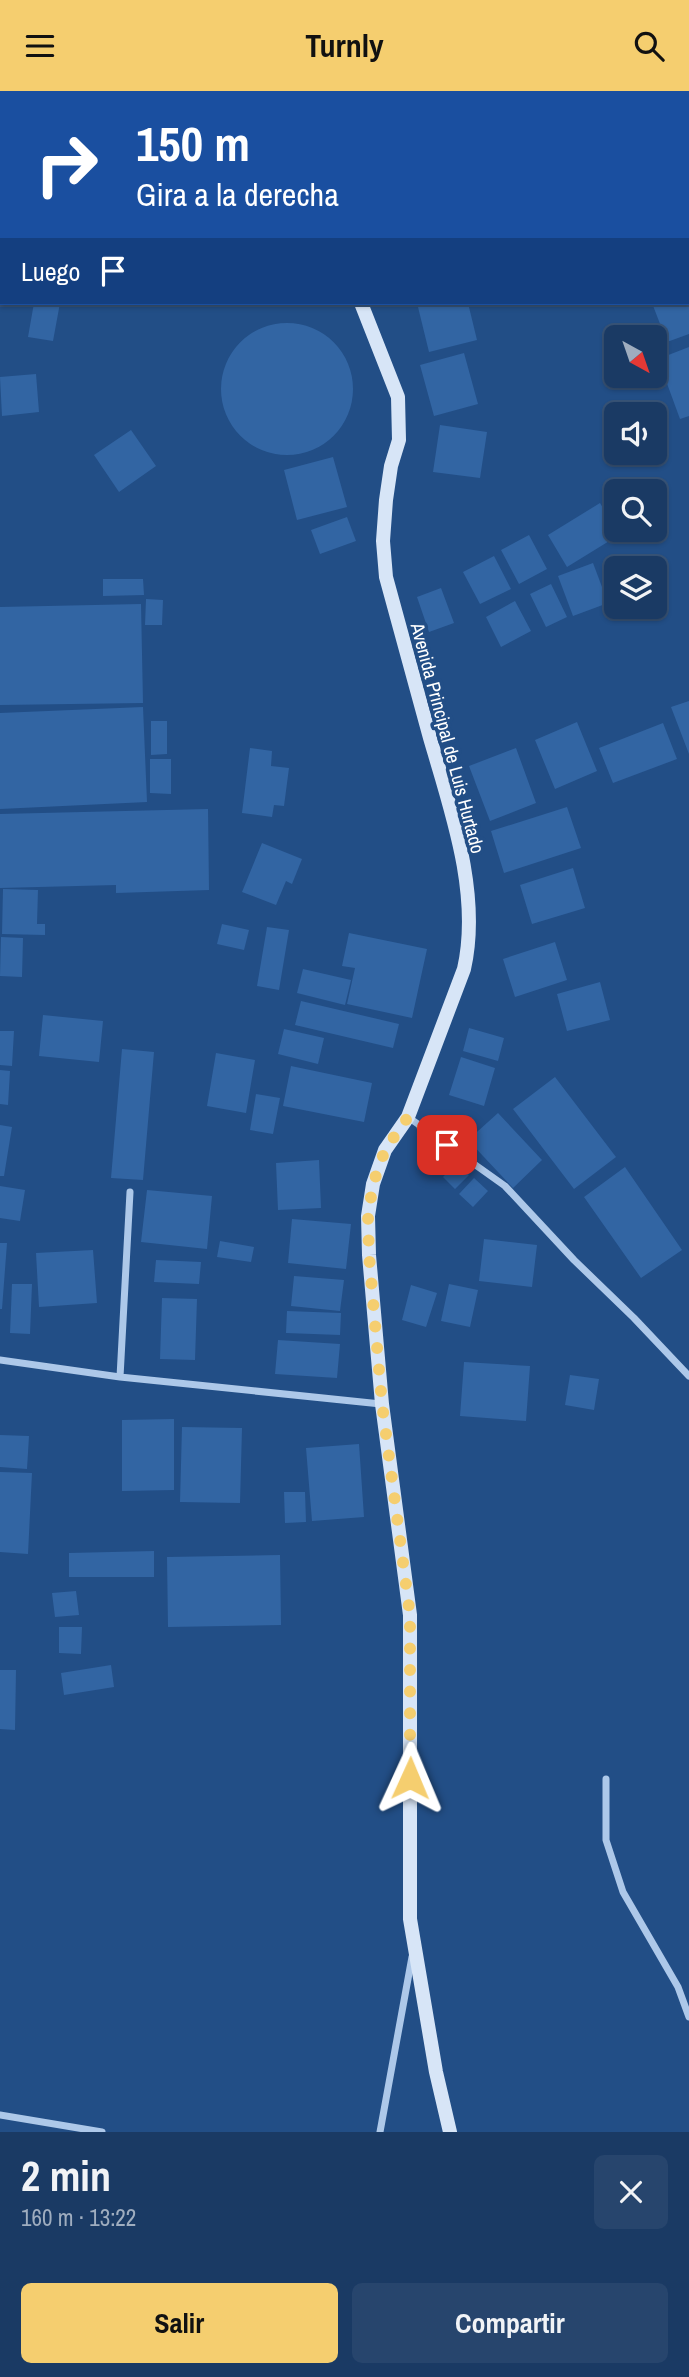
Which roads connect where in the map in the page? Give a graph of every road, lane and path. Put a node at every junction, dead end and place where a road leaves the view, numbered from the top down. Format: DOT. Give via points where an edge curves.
graph roads {
  1 [pos="362,305"];
  2 [pos="408,1117"];
  3 [pos="130,1192"];
  4 [pos="0,1360"];
  5 [pos="689,1376"];
  6 [pos="120,1377"];
  7 [pos="382,1404"];
  8 [pos="606,1779"];
  9 [pos="414,1946"];
  10 [pos="689,2017"];
  11 [pos="0,2115"];
  12 [pos="102,2132"];
  13 [pos="380,2132"];
  14 [pos="450,2132"];
  1 -- 2 [label="street, Avenida Principal de Luis Hurtado" via="398,397 399,440 391,466 383,541 386,577 456,827 467,889 470,945 464,969"];
  2 -- 5 [label="street" via="505,1186"];
  2 -- 7 [label="street, Avenida Principal de Luis Hurtado" via="385,1150 368,1216"];
  3 -- 6 [label="street"];
  4 -- 6 [label="street"];
  6 -- 7 [label="street"];
  7 -- 9 [label="street, Avenida Principal de Luis Hurtado" via="410,1615"];
  8 -- 10 [label="street" via="606,1840 623,1892 678,1987"];
  9 -- 13 [label="street"];
  9 -- 14 [label="street, Avenida Principal de Luis Hurtado"];
  11 -- 12 [label="street"];
}
